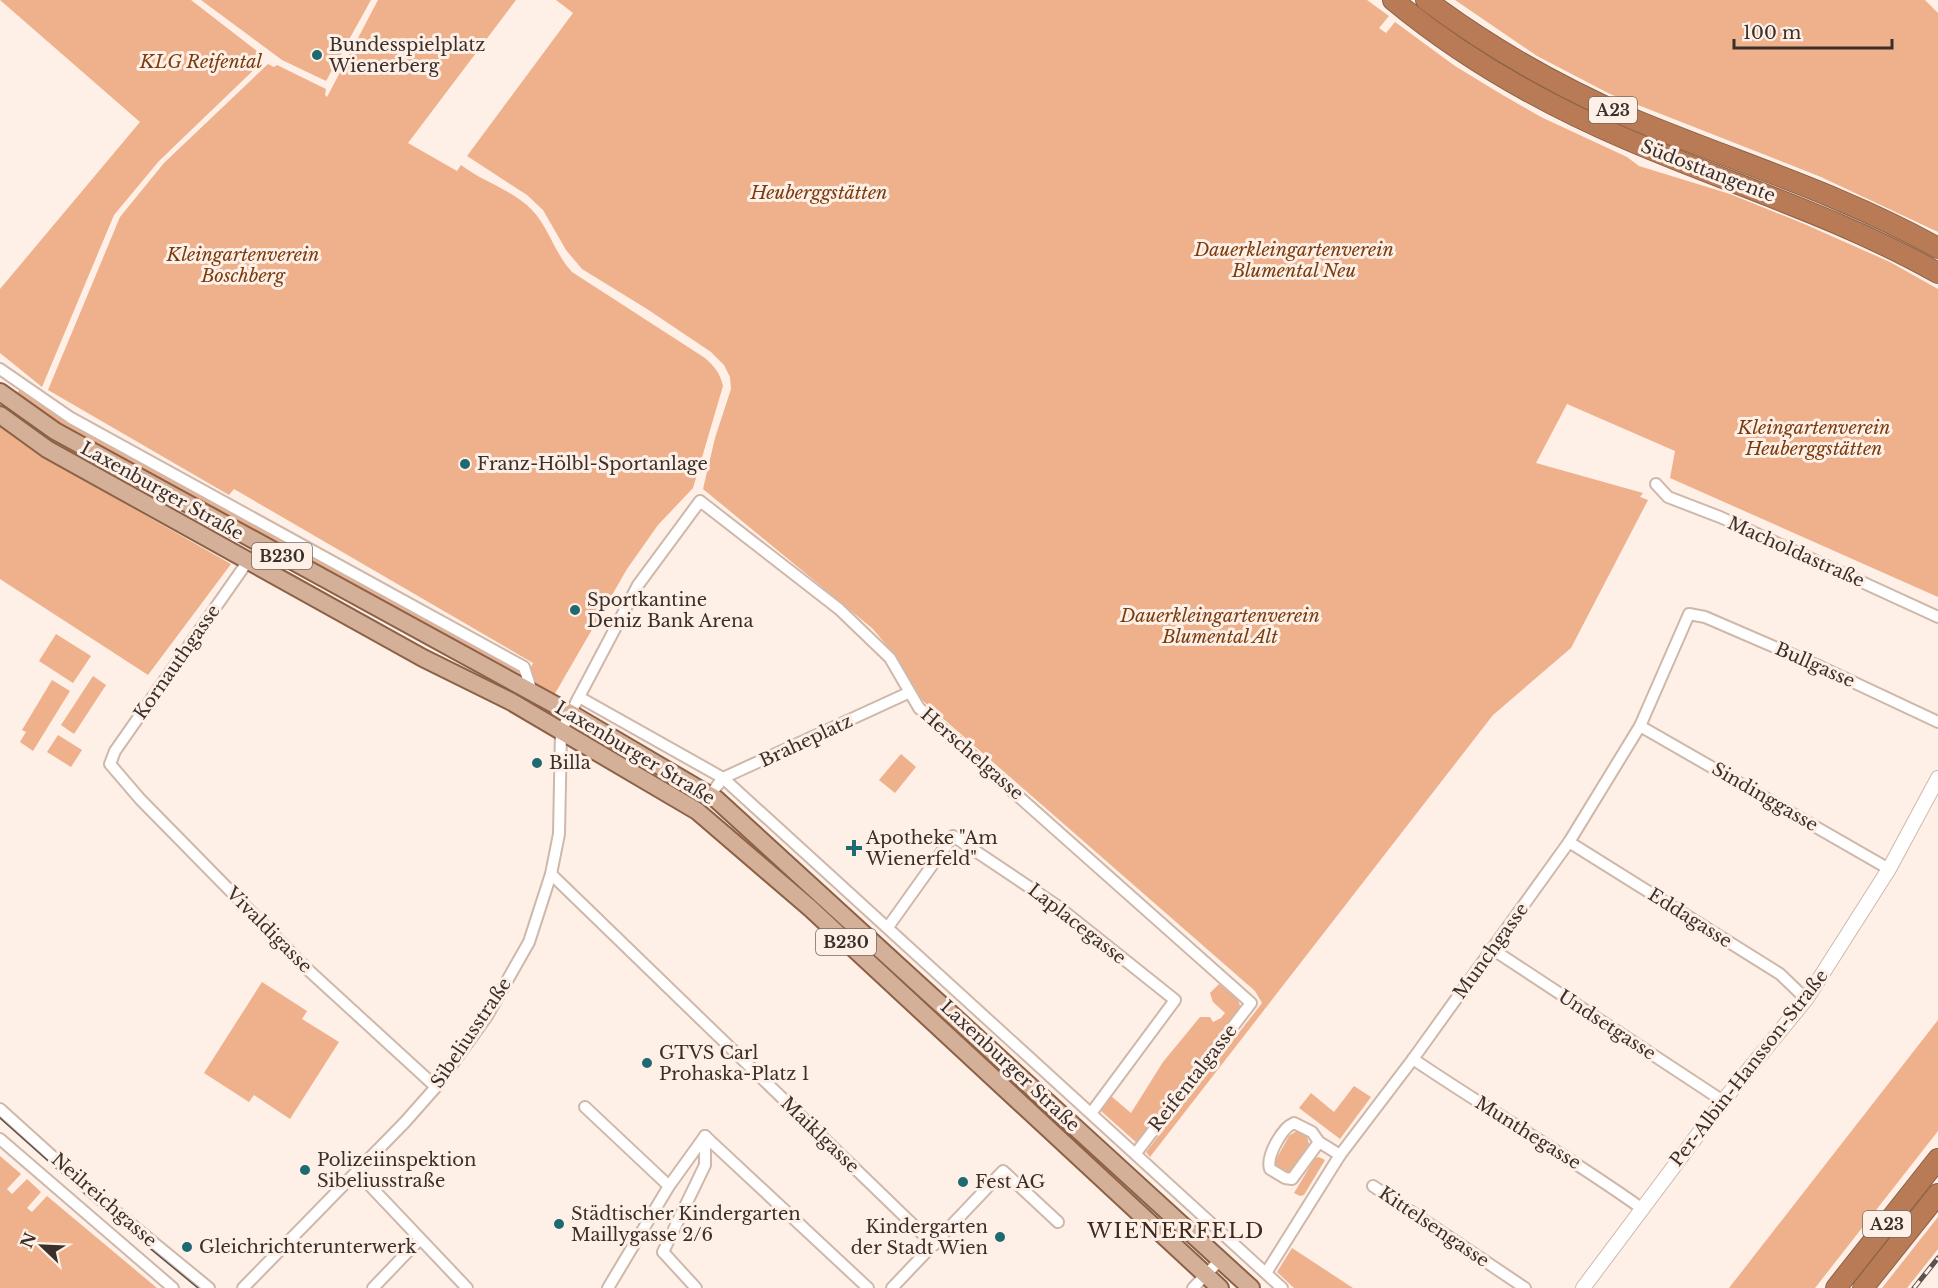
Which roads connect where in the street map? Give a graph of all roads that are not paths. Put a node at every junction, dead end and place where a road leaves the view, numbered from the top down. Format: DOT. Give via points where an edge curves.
graph roads {
  1 [pos="1393,0"];
  2 [pos="1426,0"];
  3 [pos="1938,248"];
  4 [pos="1938,273"];
  5 [pos="0,369"];
  6 [pos="0,392"];
  7 [pos="0,415"];
  8 [pos="1656,484"];
  9 [pos="700,501"];
  10 [pos="248,561"];
  11 [pos="1689,614"];
  12 [pos="1938,617"];
  13 [pos="908,693"];
  14 [pos="532,694"];
  15 [pos="579,696"];
  16 [pos="570,713"];
  17 [pos="1938,722"];
  18 [pos="1640,726"];
  19 [pos="561,731"];
  20 [pos="110,764"];
  21 [pos="1938,777"];
  22 [pos="723,778"];
  23 [pos="710,795"];
  24 [pos="1569,842"];
  25 [pos="1889,870"];
  26 [pos="551,874"];
  27 [pos="888,927"];
  28 [pos="1492,949"];
  29 [pos="1806,999"];
  30 [pos="1251,1003"];
  31 [pos="1413,1059"];
  32 [pos="436,1087"];
  33 [pos="1723,1101"];
  34 [pos="585,1107"];
  35 [pos="0,1109"];
  36 [pos="1092,1112"];
  37 [pos="705,1136"];
  38 [pos="0,1139"];
  39 [pos="1319,1142"];
  40 [pos="1136,1153"];
  41 [pos="1340,1155"];
  42 [pos="1938,1159"];
  43 [pos="357,1172"];
  44 [pos="669,1186"];
  45 [pos="1373,1186"];
  46 [pos="1938,1194"];
  47 [pos="1641,1208"];
  48 [pos="1058,1222"];
  49 [pos="420,1239"];
  50 [pos="934,1245"];
  51 [pos="1221,1259"];
  52 [pos="1266,1272"];
  53 [pos="1206,1275"];
  54 [pos="173,1288"];
  55 [pos="209,1288"];
  56 [pos="243,1288"];
  57 [pos="373,1288"];
  58 [pos="467,1288"];
  59 [pos="608,1288"];
  60 [pos="696,1288"];
  61 [pos="868,1288"];
  62 [pos="892,1288"];
  63 [pos="1193,1288"];
  64 [pos="1220,1288"];
  65 [pos="1251,1288"];
  66 [pos="1282,1288"];
  67 [pos="1525,1288"];
  68 [pos="1583,1288"];
  69 [pos="1836,1288"];
  70 [pos="1863,1288"];
  1 -- 4 [label="highway, Südosttangente / A23" via="1474,59 1539,98 1626,139 1844,226"];
  2 -- 3 [label="highway, Südosttangente / A23" via="1512,57 1598,103 1844,202"];
  5 -- 14 [label="street, Laxenburger Straße" via="71,418 524,668"];
  6 -- 14 [label="main road, Laxenburger Straße / B230" via="55,431"];
  7 -- 10 [label="main road, Laxenburger Straße / B230" via="47,448"];
  8 -- 12 [label="street, Macholdastraße" via="1668,497"];
  9 -- 13 [label="street, Herschelgasse" via="839,609 890,658"];
  9 -- 15 [label="street, Sibeliusstraße" via="638,585"];
  10 -- 19 [label="main road, Laxenburger Straße / B230"];
  10 -- 20 [label="street, Kornauthgasse" via="115,751"];
  11 -- 17 [label="street, Bullgasse" via="1705,617"];
  11 -- 18 [label="street, Munchgasse"];
  13 -- 22 [label="street, Braheplatz"];
  13 -- 30 [label="street, Herschelgasse" via="919,708"];
  14 -- 16 [label="main road, Laxenburger Straße / B230"];
  15 -- 16 [label="street, Sibeliusstraße"];
  15 -- 22 [label="street, Laxenburger Straße"];
  16 -- 19 [label="street, Sibeliusstraße"];
  16 -- 23 [label="main road, Laxenburger Straße / B230"];
  18 -- 24 [label="street, Munchgasse"];
  18 -- 25 [label="street, Sindinggasse"];
  19 -- 26 [label="street, Sibeliusstraße" via="559,834"];
  19 -- 53 [label="main road, Laxenburger Straße / B230" via="697,811 810,908"];
  20 -- 32 [label="street, Vivaldigasse" via="124,783 305,967"];
  21 -- 25 [label="street, Per-Albin-Hansson-Straße"];
  22 -- 23 [label="street, Braheplatz"];
  22 -- 27 [label="street, Laxenburger Straße"];
  23 -- 51 [label="main road, Laxenburger Straße / B230"];
  24 -- 28 [label="street, Munchgasse"];
  24 -- 29 [label="street, Eddagasse" via="1780,974"];
  25 -- 29 [label="street, Per-Albin-Hansson-Straße"];
  26 -- 32 [label="street, Sibeliusstraße" via="529,942 487,1016"];
  26 -- 50 [label="street, Maiklgasse"];
  27 -- 36 [label="street, Laxenburger Straße"];
  27 -- 36 [label="street, Laplacegasse" via="954,836 1056,904 1175,1000"];
  28 -- 31 [label="street, Munchgasse"];
  28 -- 33 [label="street, Undsetgasse"];
  29 -- 33 [label="street, Per-Albin-Hansson-Straße"];
  30 -- 40 [label="street, Reifentalgasse"];
  31 -- 41 [label="street, Munchgasse"];
  31 -- 47 [label="street, Munthegasse"];
  32 -- 43 [label="street, Sibeliusstraße"];
  33 -- 47 [label="street, Per-Albin-Hansson-Straße"];
  34 -- 44 [label="street"];
  35 -- 55 [label="street, Neilreichgasse" via="93,1193"];
  36 -- 40 [label="street, Laxenburger Straße"];
  37 -- 44 [label="street"];
  37 -- 60 [label="street" via="705,1165 663,1252"];
  37 -- 61 [label="street"];
  38 -- 54 [label="street, Neilreichgasse"];
  39 -- 39 [label="street" via="1300,1124 1290,1124 1270,1158 1270,1169 1292,1179"];
  39 -- 41 [label="street"];
  40 -- 52 [label="street, Laxenburger Straße"];
  41 -- 52 [label="street, Munchgasse"];
  42 -- 69 [label="highway, A23"];
  43 -- 49 [label="street"];
  43 -- 56 [label="street, Sibeliusstraße"];
  44 -- 59 [label="street"];
  45 -- 67 [label="street, Kittelsengasse"];
  46 -- 70 [label="highway, A23"];
  47 -- 68 [label="street, Per-Albin-Hansson-Straße"];
  48 -- 50 [label="street" via="1003,1172"];
  49 -- 57 [label="street"];
  49 -- 58 [label="street"];
  50 -- 62 [label="street"];
  51 -- 53 [label="street"];
  51 -- 65 [label="main road, Laxenburger Straße / B230"];
  52 -- 66 [label="street, Laxenburger Straße"];
  53 -- 63 [label="street"];
  53 -- 64 [label="main road, Laxenburger Straße / B230"];
}
